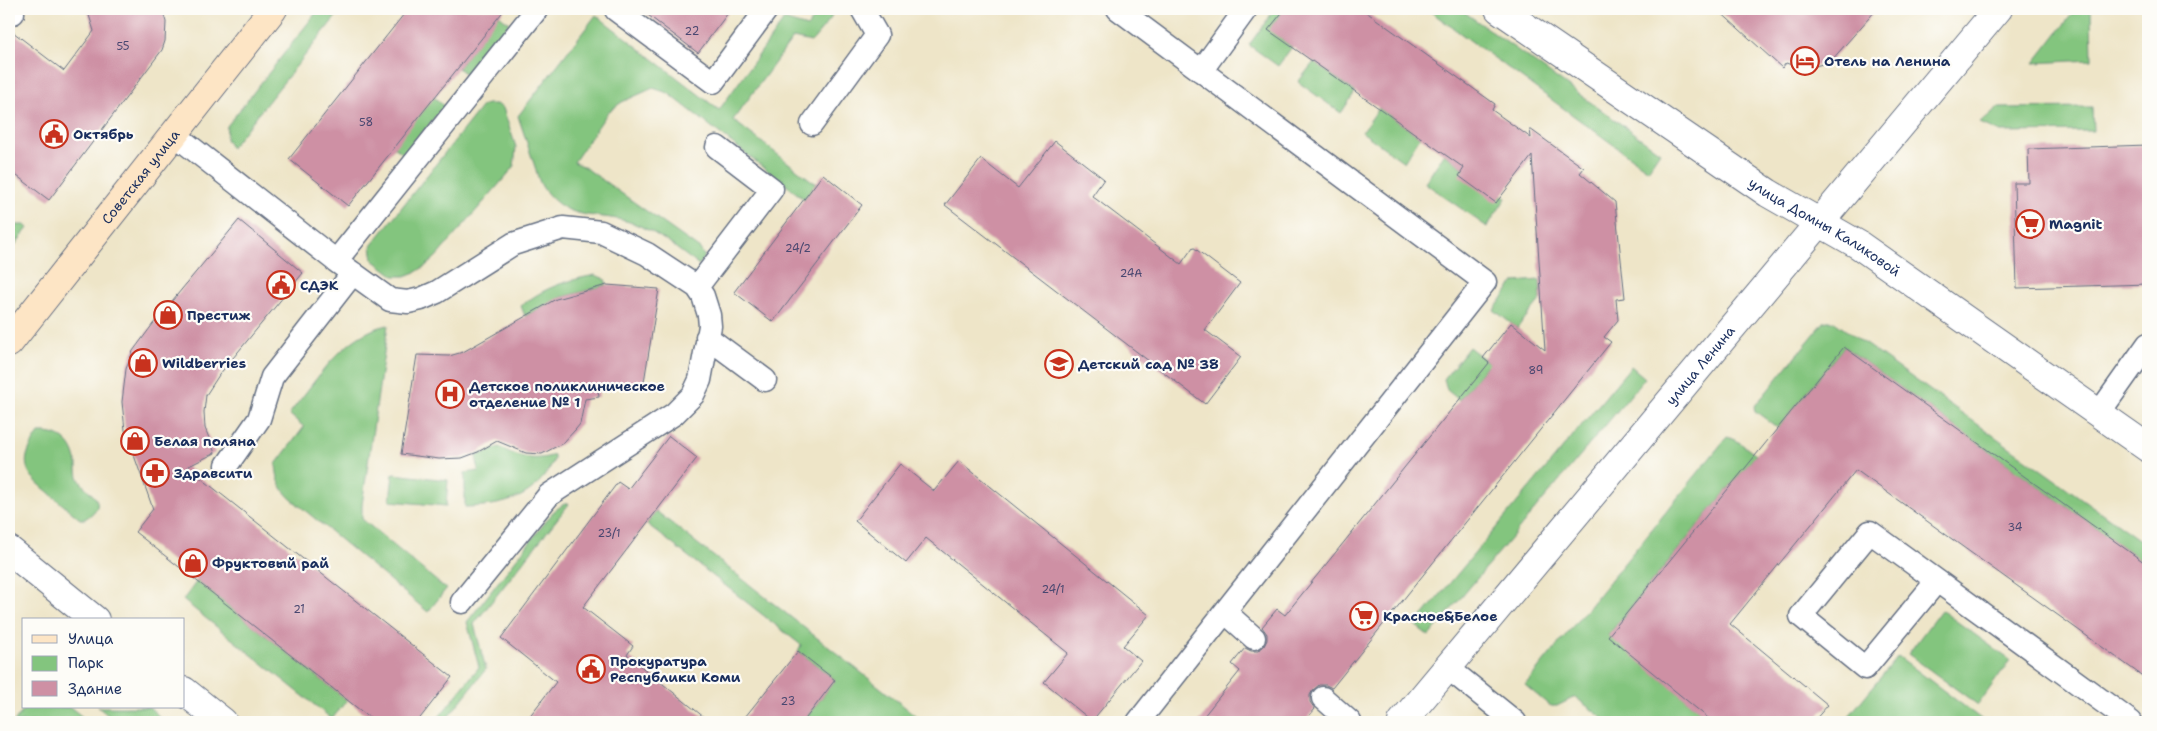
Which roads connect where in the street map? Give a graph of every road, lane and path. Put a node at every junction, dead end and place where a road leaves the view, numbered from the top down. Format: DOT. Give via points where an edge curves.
graph roads {
  1 [pos="272,9"];
  2 [pos="537,9"];
  3 [pos="767,9"];
  4 [pos="862,9"];
  5 [pos="1118,9"];
  6 [pos="1246,9"];
  7 [pos="1499,9"];
  8 [pos="1998,9"];
  9 [pos="616,10"];
  10 [pos="1201,71"];
  11 [pos="812,124"];
  12 [pos="174,134"];
  13 [pos="717,147"];
  14 [pos="1820,222"];
  15 [pos="344,267"];
  16 [pos="697,287"];
  17 [pos="708,337"];
  18 [pos="9,343"];
  19 [pos="2148,344"];
  20 [pos="765,380"];
  21 [pos="2099,413"];
  22 [pos="2148,448"];
  23 [pos="227,465"];
  24 [pos="9,550"];
  25 [pos="1936,582"];
  26 [pos="462,602"];
  27 [pos="1225,612"];
  28 [pos="93,618"];
  29 [pos="1254,638"];
  30 [pos="1448,668"];
  31 [pos="185,692"];
  32 [pos="1323,698"];
  33 [pos="223,722"];
  34 [pos="1138,722"];
  35 [pos="1350,722"];
  36 [pos="1402,722"];
  37 [pos="1515,722"];
  38 [pos="2131,722"];
  1 -- 12 [label="main road, Советская улица"];
  2 -- 15 [label="lane"];
  3 -- 9 [label="lane" via="713,82"];
  4 -- 11 [label="lane" via="878,35"];
  5 -- 10 [label="lane"];
  6 -- 10 [label="lane"];
  7 -- 14 [label="street, улица Домны Каликовой" via="1768,193"];
  8 -- 14 [label="street, улица Ленина"];
  10 -- 27 [label="lane" via="1485,282"];
  12 -- 15 [label="lane"];
  12 -- 18 [label="main road, Советская улица"];
  13 -- 16 [label="lane" via="772,189"];
  14 -- 21 [label="street, улица Домны Каликовой" via="1859,245"];
  14 -- 30 [label="street, улица Ленина"];
  15 -- 16 [label="lane" via="390,300 408,302 437,292 512,244 564,228 601,232 646,254"];
  15 -- 23 [label="lane" via="272,377 259,419"];
  16 -- 17 [label="lane" via="709,315"];
  17 -- 20 [label="lane"];
  17 -- 26 [label="lane" via="700,380 686,402 674,414 549,495"];
  19 -- 21 [label="lane"];
  21 -- 22 [label="street, улица Домны Каликовой"];
  24 -- 28 [label="street"];
  25 -- 25 [label="lane" via="1865,668 1801,616 1870,532"];
  25 -- 38 [label="lane"];
  27 -- 29 [label="lane"];
  27 -- 34 [label="lane"];
  30 -- 36 [label="street, улица Ленина"];
  30 -- 37 [label="lane"];
  31 -- 33 [label="street"];
  32 -- 35 [label="lane"];
}
